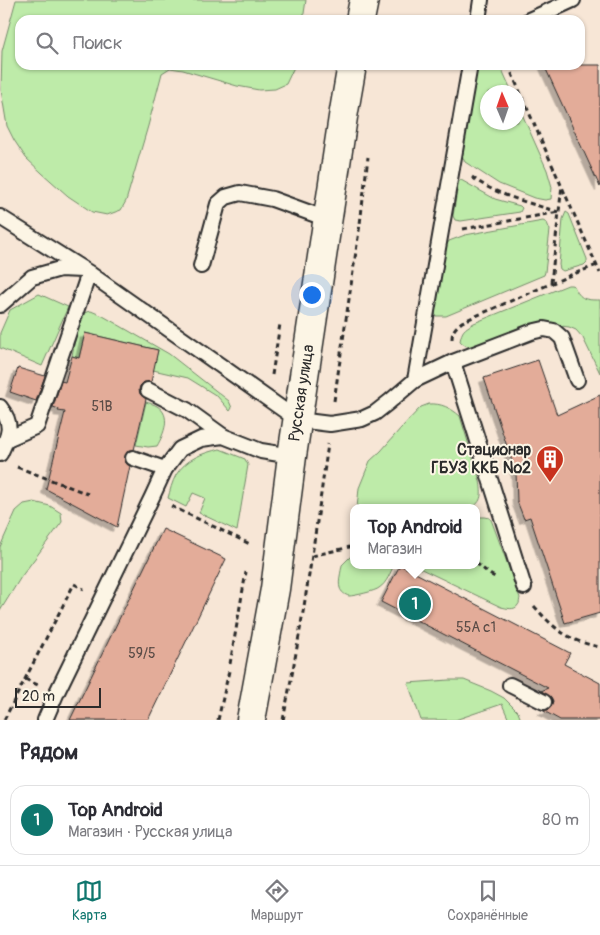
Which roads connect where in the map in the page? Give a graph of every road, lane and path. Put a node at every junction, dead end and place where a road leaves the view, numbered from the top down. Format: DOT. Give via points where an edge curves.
graph roads {
  1 [pos="364,0"];
  2 [pos="481,0"];
  3 [pos="573,0"];
  4 [pos="361,15"];
  5 [pos="479,15"];
  6 [pos="540,15"];
  7 [pos="351,70"];
  8 [pos="469,70"];
  9 [pos="510,70"];
  10 [pos="370,148"];
  11 [pos="453,162"];
  12 [pos="562,185"];
  13 [pos="558,212"];
  14 [pos="0,217"];
  15 [pos="327,219"];
  16 [pos="440,233"];
  17 [pos="597,265"];
  18 [pos="201,266"];
  19 [pos="87,272"];
  20 [pos="600,273"];
  21 [pos="550,284"];
  22 [pos="0,305"];
  23 [pos="453,362"];
  24 [pos="415,380"];
  25 [pos="578,380"];
  26 [pos="148,390"];
  27 [pos="0,407"];
  28 [pos="298,420"];
  29 [pos="330,424"];
  30 [pos="223,436"];
  31 [pos="7,439"];
  32 [pos="0,454"];
  33 [pos="292,456"];
  34 [pos="132,458"];
  35 [pos="16,467"];
  36 [pos="165,469"];
  37 [pos="88,494"];
  38 [pos="152,497"];
  39 [pos="250,544"];
  40 [pos="350,547"];
  41 [pos="312,556"];
  42 [pos="74,584"];
  43 [pos="524,587"];
  44 [pos="600,647"];
  45 [pos="510,685"];
  46 [pos="544,702"];
  47 [pos="4,720"];
  48 [pos="45,720"];
  49 [pos="251,720"];
  50 [pos="283,720"];
  1 -- 4 [label="street"];
  2 -- 5 [label="lane"];
  3 -- 6 [label="lane"];
  7 -- 15 [label="street, Русская улица"];
  8 -- 11 [label="lane"];
  9 -- 12 [label="path"];
  10 -- 29 [label="path"];
  11 -- 13 [label="path" via="495,191"];
  11 -- 16 [label="lane"];
  12 -- 13 [label="path"];
  12 -- 17 [label="path"];
  13 -- 16 [label="path"];
  13 -- 21 [label="path"];
  14 -- 19 [label="lane"];
  15 -- 18 [label="lane" via="272,199 240,193 226,196 218,204"];
  15 -- 28 [label="street, Русская улица"];
  16 -- 24 [label="lane"];
  17 -- 20 [label="path"];
  17 -- 21 [label="path"];
  19 -- 22 [label="lane" via="60,269 32,277"];
  19 -- 28 [label="lane"];
  19 -- 31 [label="lane" via="37,426"];
  21 -- 23 [label="path" via="454,328"];
  23 -- 24 [label="lane"];
  23 -- 25 [label="lane" via="544,329 554,331 562,338"];
  23 -- 43 [label="lane"];
  24 -- 29 [label="lane" via="375,413 362,419"];
  26 -- 30 [label="lane" via="187,410"];
  27 -- 31 [label="lane" via="9,422"];
  28 -- 29 [label="lane"];
  28 -- 33 [label="street, Русская улица"];
  29 -- 41 [label="path"];
  30 -- 33 [label="lane" via="261,451"];
  30 -- 36 [label="lane" via="200,439 180,449"];
  31 -- 32 [label="lane"];
  33 -- 49 [label="street, Русская улица" via="275,589"];
  34 -- 36 [label="lane"];
  35 -- 37 [label="path"];
  36 -- 38 [label="lane"];
  38 -- 39 [label="path"];
  38 -- 48 [label="lane"];
  40 -- 41 [label="path"];
  41 -- 50 [label="path"];
  42 -- 47 [label="path"];
  43 -- 44 [label="path" via="532,604 553,626 584,644"];
  45 -- 46 [label="lane"];
}
